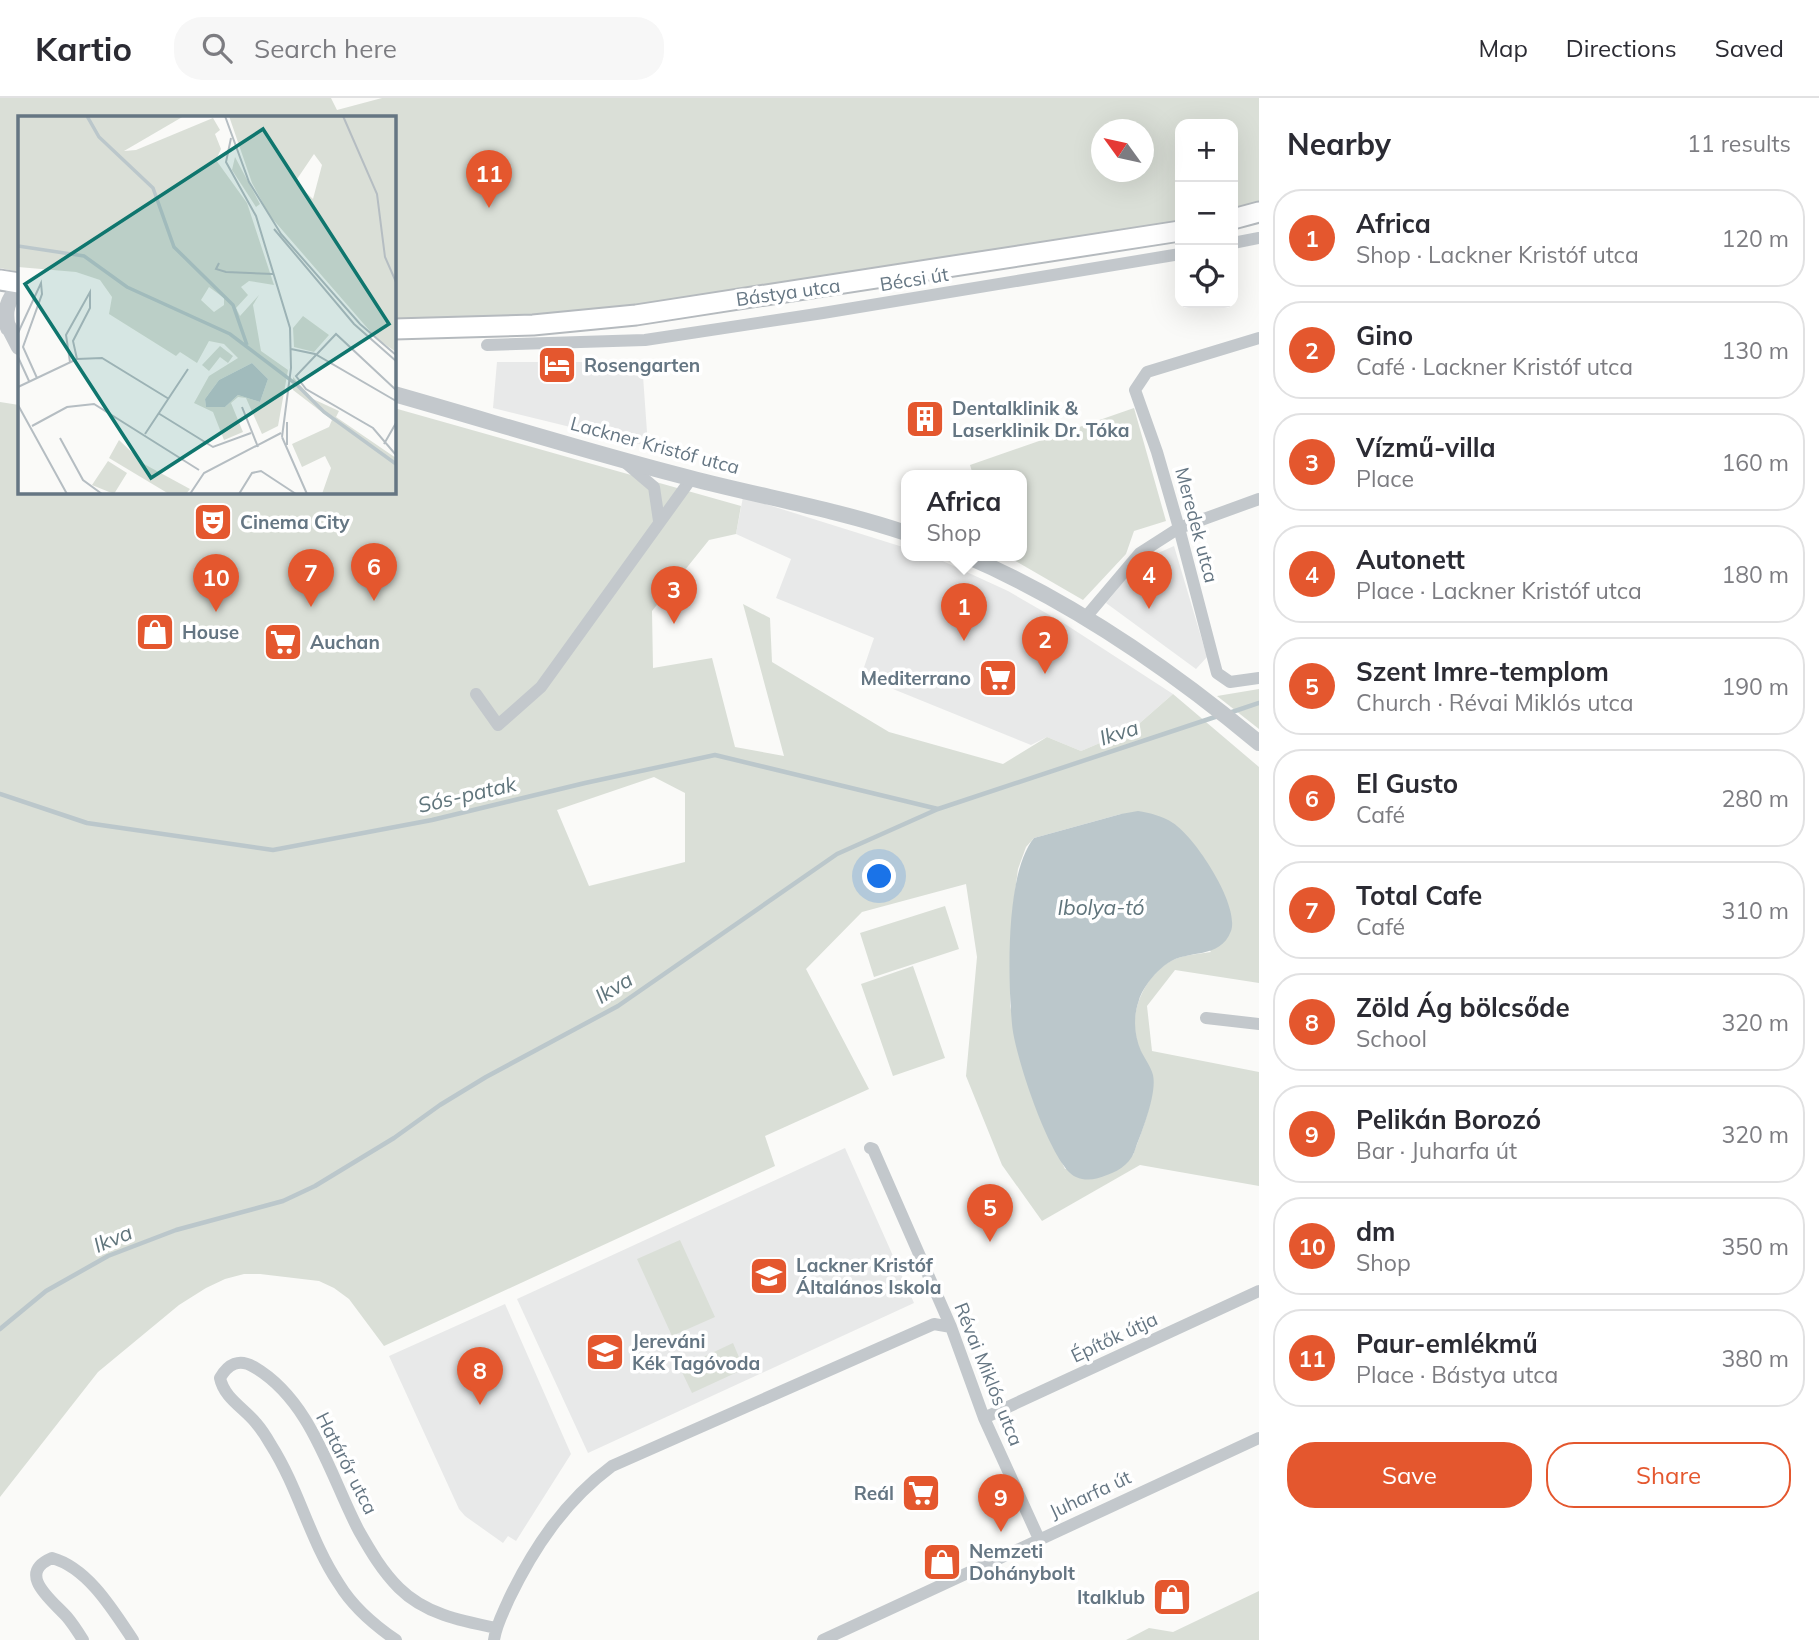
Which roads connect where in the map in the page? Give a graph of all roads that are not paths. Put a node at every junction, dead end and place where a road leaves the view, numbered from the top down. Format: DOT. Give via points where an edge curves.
graph roads {
  1 [pos="1259,212"];
  2 [pos="1238,218"];
  3 [pos="1175,232"];
  4 [pos="1259,238"];
  5 [pos="1238,242"];
  6 [pos="1175,255"];
  7 [pos="0,280"];
  8 [pos="18,286"];
  9 [pos="18,287"];
  10 [pos="0,309"];
  11 [pos="8,328"];
  12 [pos="396,329"];
  13 [pos="1259,338"];
  14 [pos="18,345"];
  15 [pos="486,345"];
  16 [pos="396,395"];
  17 [pos="618,458"];
  18 [pos="691,478"];
  19 [pos="1259,499"];
  20 [pos="659,521"];
  21 [pos="1179,528"];
  22 [pos="901,532"];
  23 [pos="976,561"];
  24 [pos="1085,618"];
  25 [pos="1259,678"];
  26 [pos="475,694"];
  27 [pos="1254,739"];
  28 [pos="1206,1018"];
  29 [pos="1259,1024"];
  30 [pos="870,1148"];
  31 [pos="1259,1291"];
  32 [pos="951,1327"];
  33 [pos="984,1418"];
  34 [pos="1259,1438"];
  35 [pos="1039,1539"];
  36 [pos="495,1634"];
  37 [pos="83,1640"];
  38 [pos="132,1640"];
  39 [pos="396,1640"];
  40 [pos="823,1640"];
  1 -- 2 [label="main road"];
  3 -- 12 [label="main road, Bástya utca" via="636,315 533,325"];
  4 -- 5 [label="street"];
  6 -- 15 [label="street, Bécsi út" via="645,340"];
  7 -- 8 [label="main road"];
  9 -- 11 [label="street" via="6,309"];
  10 -- 11 [label="street"];
  11 -- 14 [label="street"];
  13 -- 21 [label="street, Meredek utca" via="1147,372 1135,390"];
  16 -- 17 [label="street, Lackner Kristóf utca"];
  17 -- 18 [label="street, Lackner Kristóf utca"];
  17 -- 20 [label="street" via="654,487"];
  18 -- 20 [label="street"];
  18 -- 22 [label="street, Lackner Kristóf utca"];
  19 -- 21 [label="street"];
  20 -- 26 [label="street" via="541,687 511,716 498,725"];
  21 -- 24 [label="street" via="1140,553"];
  21 -- 25 [label="street, Meredek utca" via="1217,673 1230,682"];
  23 -- 24 [label="street"];
  24 -- 27 [label="street" via="1174,676"];
  28 -- 29 [label="street"];
  30 -- 32 [label="street, Révai Miklós utca"];
  31 -- 33 [label="street, Építők útja"];
  32 -- 33 [label="street, Révai Miklós utca"];
  32 -- 36 [label="street" via="934,1324 612,1466 580,1491 540,1543"];
  33 -- 35 [label="street, Révai Miklós utca"];
  34 -- 35 [label="street, Juharfa út"];
  35 -- 40 [label="street, Juharfa út"];
  36 -- 39 [label="street, Határőr utca" via="425,1607 400,1590 378,1564 303,1417 265,1373 246,1362 226,1368 220,1378 222,1389 256,1422 272,1446 339,1585 364,1614"];
  37 -- 38 [label="street" via="39,1589 38,1570 52,1558 63,1561 99,1592"];
}
